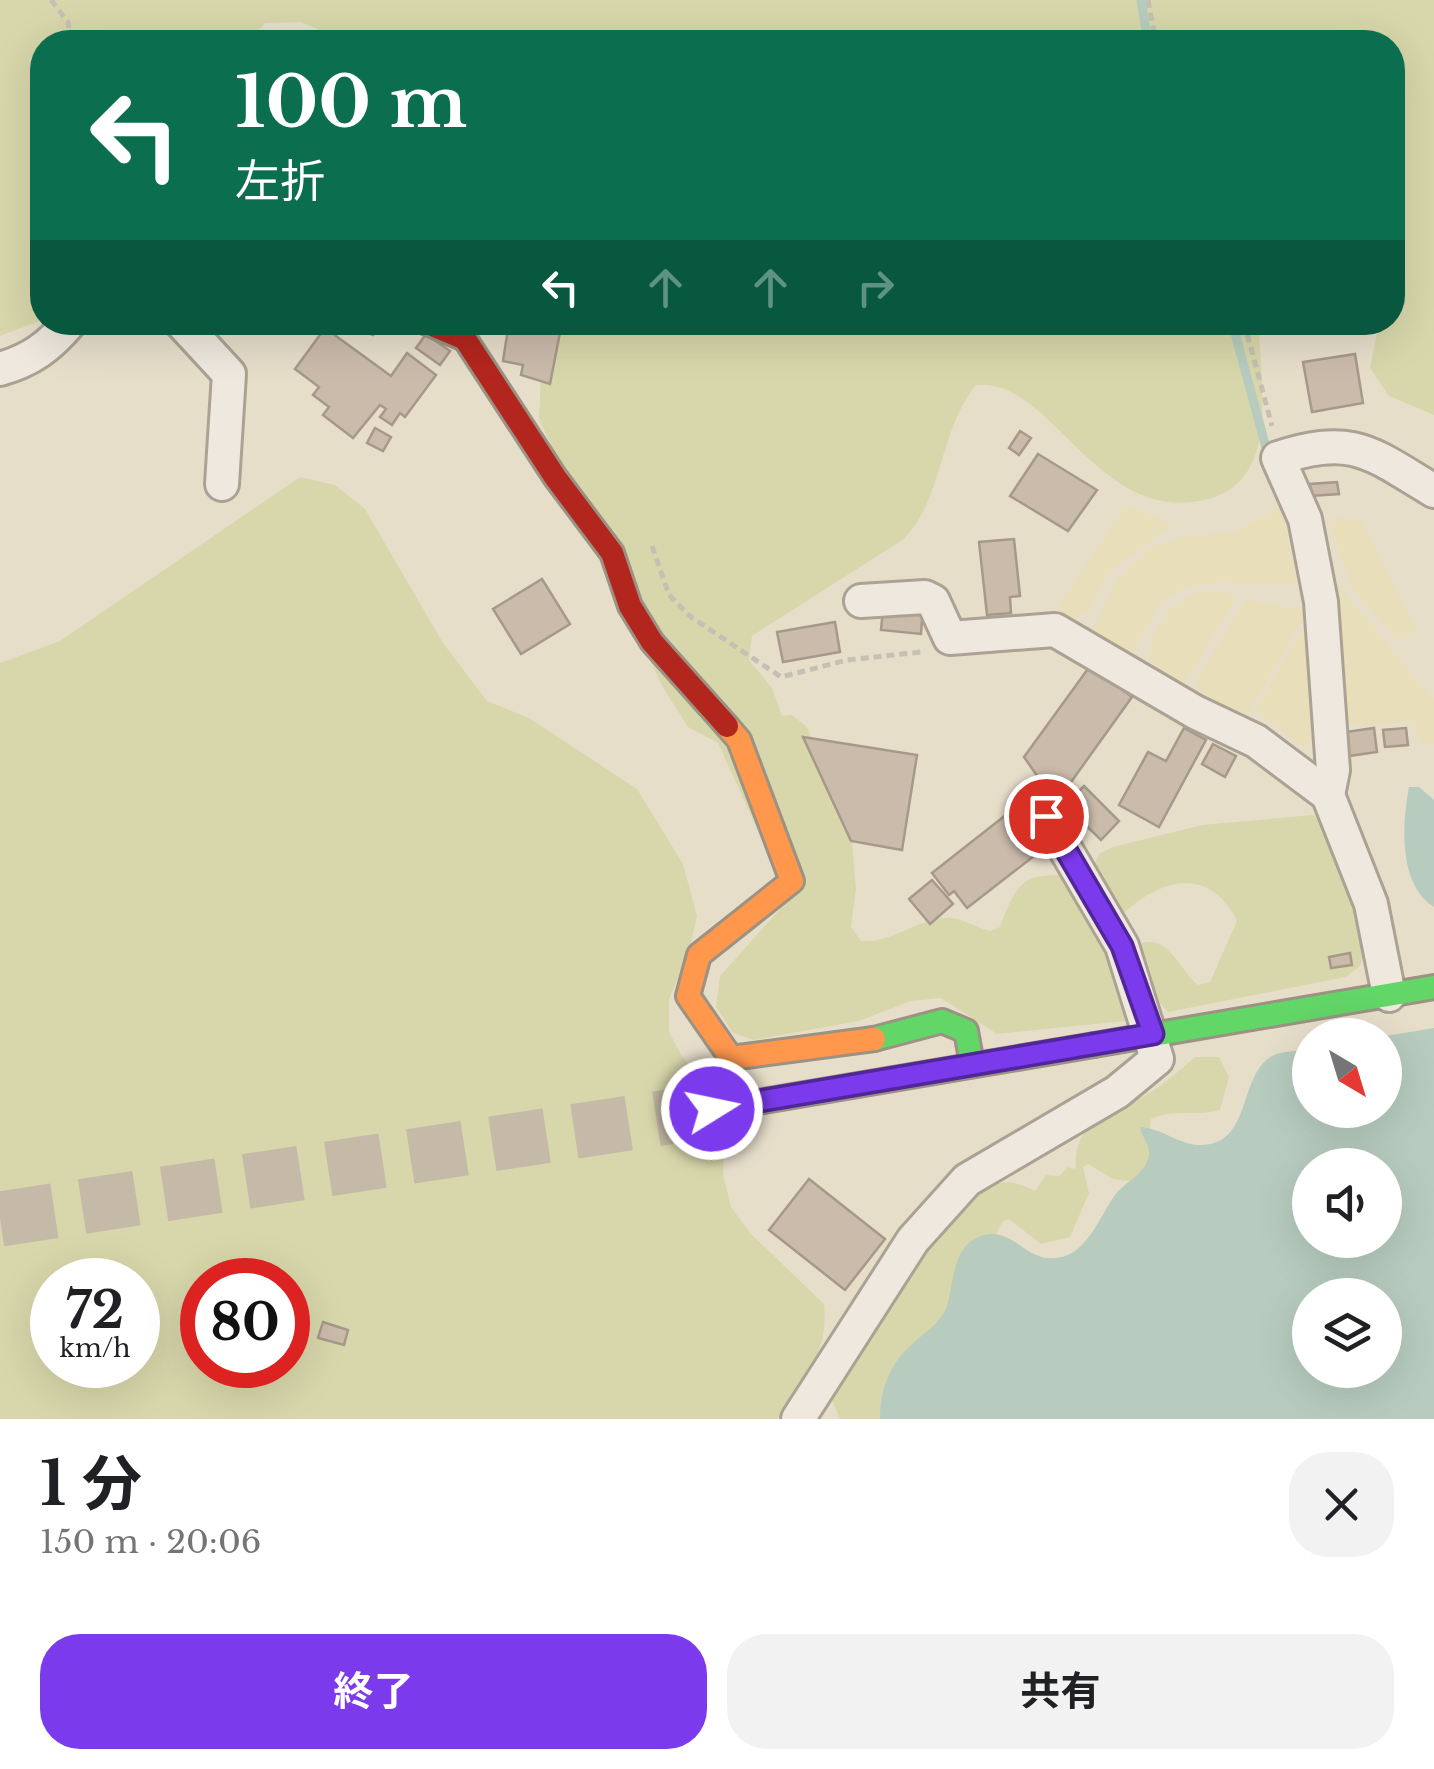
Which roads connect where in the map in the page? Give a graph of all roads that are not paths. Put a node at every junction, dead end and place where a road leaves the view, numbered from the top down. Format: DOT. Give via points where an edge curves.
graph roads {
  1 [pos="59,335"];
  2 [pos="193,335"];
  3 [pos="454,335"];
  4 [pos="0,369"];
  5 [pos="222,484"];
  6 [pos="1434,491"];
  7 [pos="861,601"];
  8 [pos="1328,796"];
  9 [pos="1046,816"];
  10 [pos="1434,987"];
  11 [pos="1389,995"];
  12 [pos="1153,1034"];
  13 [pos="972,1064"];
  14 [pos="675,1116"];
  15 [pos="798,1419"];
  1 -- 4 [label="street" via="49,347"];
  2 -- 5 [label="street" via="229,374"];
  3 -- 13 [label="main road" via="465,340 612,553 630,606 652,642 739,740 792,881 700,955 688,996 730,1058 869,1040 942,1020 966,1031"];
  6 -- 8 [label="street" via="1370,452 1322,444 1278,458 1305,518 1321,602 1333,770"];
  7 -- 8 [label="street" via="925,596 934,601 950,638 1055,630 1256,740"];
  8 -- 11 [label="street" via="1371,904"];
  9 -- 12 [label="street" via="1122,946"];
  10 -- 11 [label="main road"];
  11 -- 12 [label="main road"];
  12 -- 13 [label="main road"];
  12 -- 15 [label="street" via="1158,1059 1118,1092 967,1180 913,1240"];
  13 -- 14 [label="main road"];
}
